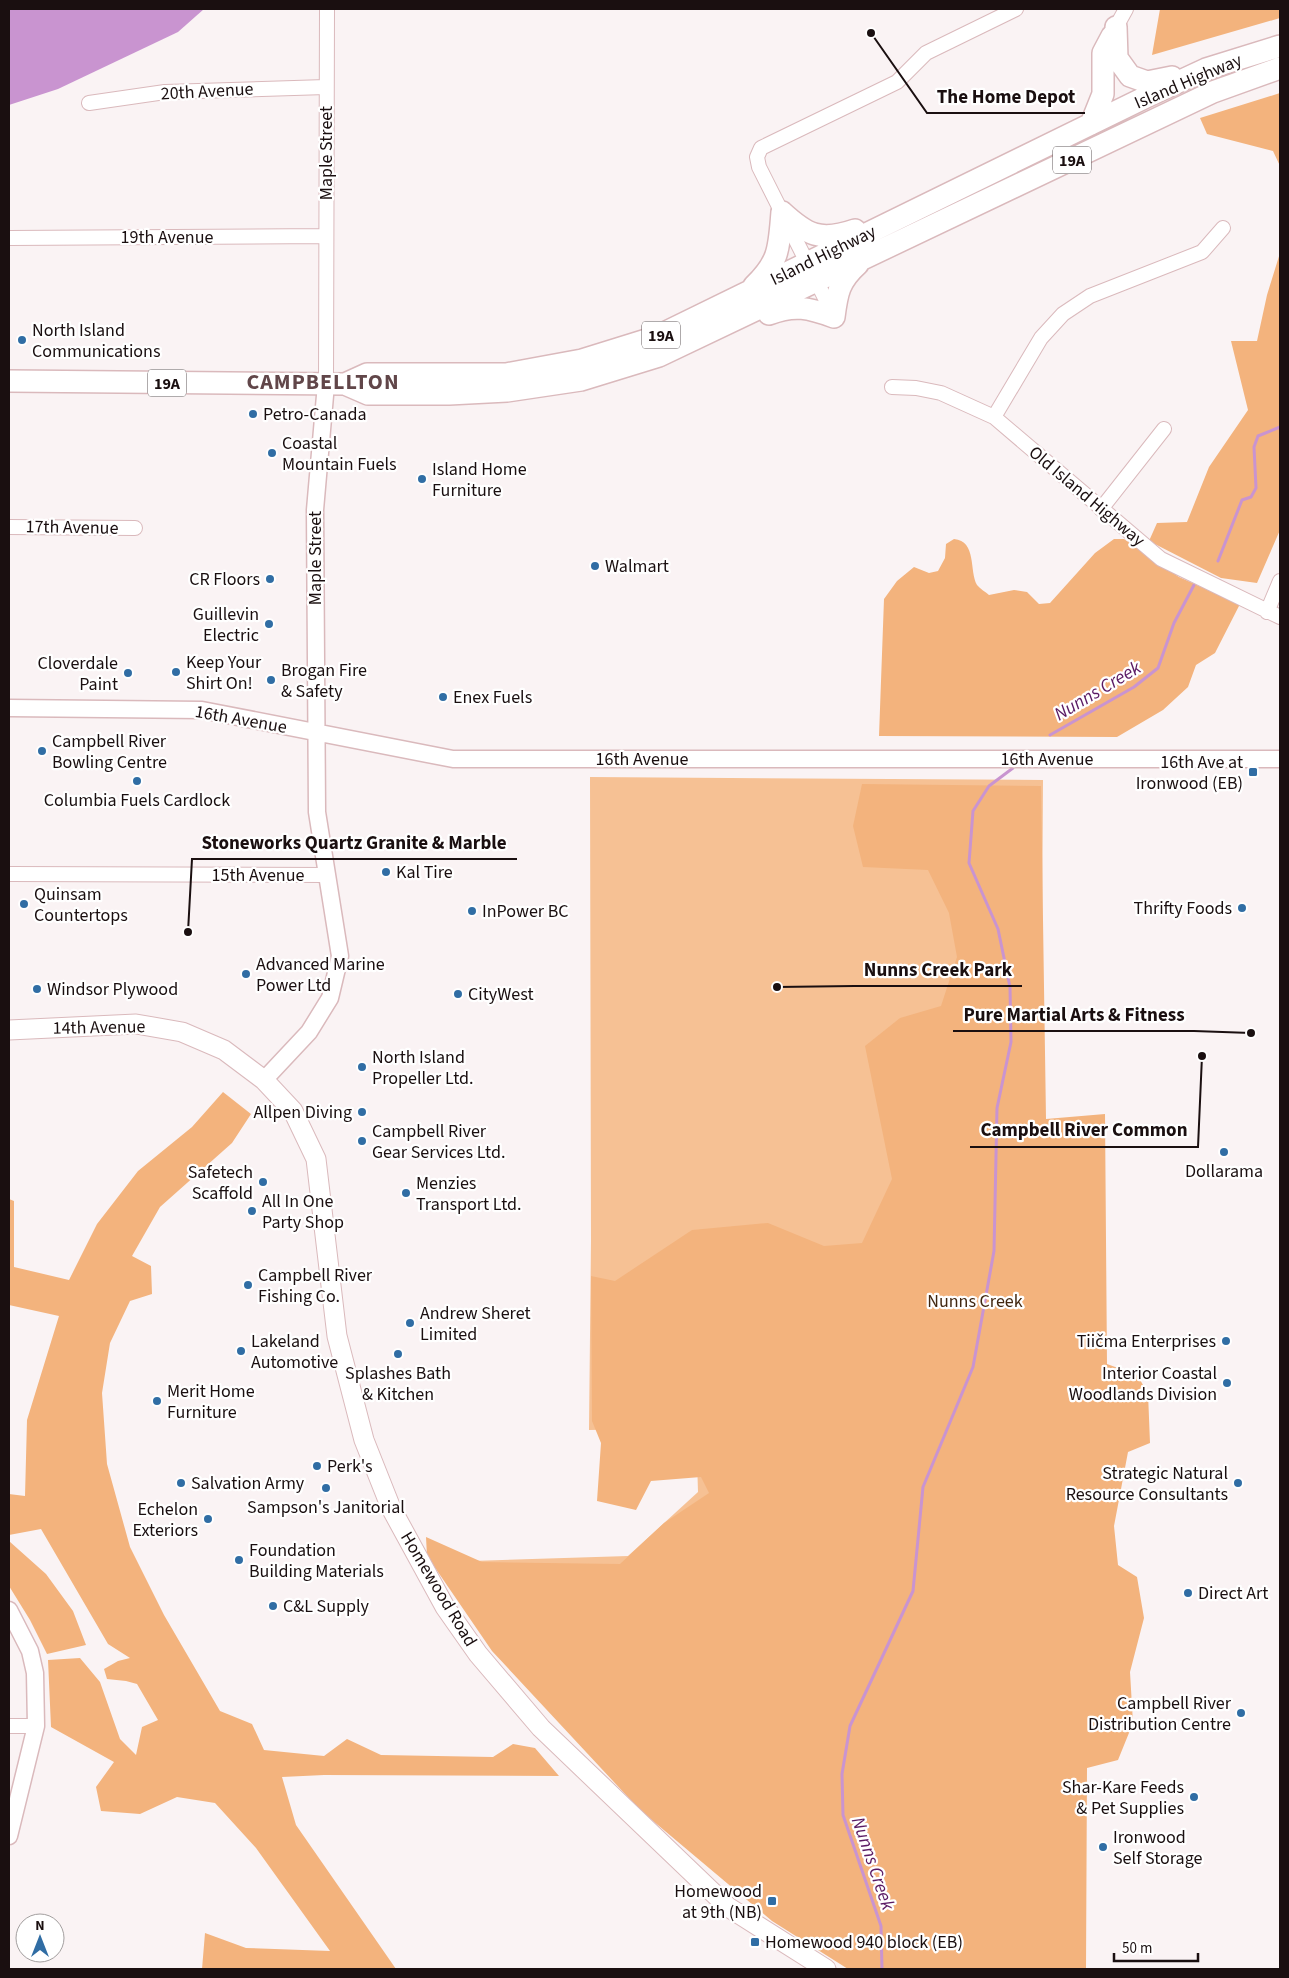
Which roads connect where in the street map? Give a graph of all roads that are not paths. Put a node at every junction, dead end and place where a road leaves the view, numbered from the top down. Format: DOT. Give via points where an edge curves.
graph roads {
  1 [pos="326,9"];
  2 [pos="1016,9"];
  3 [pos="1121,18"];
  4 [pos="1280,46"];
  5 [pos="1280,68"];
  6 [pos="1206,69"];
  7 [pos="326,87"];
  8 [pos="89,103"];
  9 [pos="1091,124"];
  10 [pos="928,204"];
  11 [pos="782,212"];
  12 [pos="1223,228"];
  13 [pos="326,236"];
  14 [pos="9,238"];
  15 [pos="866,258"];
  16 [pos="811,272"];
  17 [pos="746,293"];
  18 [pos="834,317"];
  19 [pos="660,356"];
  20 [pos="9,382"];
  21 [pos="335,384"];
  22 [pos="892,387"];
  23 [pos="994,417"];
  24 [pos="1164,429"];
  25 [pos="1101,509"];
  26 [pos="9,527"];
  27 [pos="134,528"];
  28 [pos="1280,581"];
  29 [pos="1274,614"];
  30 [pos="9,708"];
  31 [pos="316,732"];
  32 [pos="1280,759"];
  33 [pos="9,874"];
  34 [pos="328,876"];
  35 [pos="9,1030"];
  36 [pos="264,1080"];
  37 [pos="9,1610"];
  38 [pos="9,1726"];
  39 [pos="36,1726"];
  40 [pos="9,1836"];
  41 [pos="826,1969"];
  1 -- 7 [label="street, Maple Street"];
  2 -- 11 [label="street" via="926,53 897,82 762,148 757,157 759,167"];
  3 -- 6 [label="main road" via="1118,58 1130,76 1147,82"];
  3 -- 9 [label="main road" via="1103,53 1103,94"];
  4 -- 6 [label="main road, Island Highway / 19A"];
  5 -- 15 [label="main road, Island Highway / 19A" via="1213,92"];
  6 -- 9 [label="main road, Island Highway / 19A"];
  7 -- 8 [label="street, 20th Avenue" via="165,92"];
  7 -- 13 [label="street, Maple Street"];
  9 -- 10 [label="main road, Island Highway / 19A"];
  10 -- 11 [label="main road" via="844,234 828,236 808,233"];
  10 -- 16 [label="main road, Island Highway / 19A"];
  11 -- 16 [label="street"];
  11 -- 17 [label="main road" via="778,254"];
  12 -- 23 [label="street" via="1202,252 1090,296 1063,314 1041,338"];
  13 -- 14 [label="street, 19th Avenue"];
  13 -- 21 [label="street, Maple Street"];
  15 -- 16 [label="main road, Island Highway / 19A"];
  15 -- 18 [label="main road" via="847,273 841,283"];
  16 -- 17 [label="main road, Island Highway / 19A"];
  16 -- 18 [label="street"];
  16 -- 19 [label="main road, Island Highway / 19A"];
  17 -- 21 [label="main road, Island Highway / 19A" via="656,337 582,360 506,374 367,374"];
  18 -- 19 [label="main road" via="810,308 789,308"];
  19 -- 21 [label="main road, Island Highway / 19A" via="581,380 506,391 368,394"];
  20 -- 21 [label="main road, Island Highway / 19A"];
  21 -- 31 [label="street, Maple Street" via="314,510"];
  22 -- 23 [label="street, Old Island Highway" via="941,393"];
  23 -- 25 [label="street, Old Island Highway"];
  24 -- 25 [label="street"];
  25 -- 29 [label="street, Old Island Highway" via="1161,559"];
  26 -- 27 [label="street, 17th Avenue"];
  28 -- 29 [label="street"];
  30 -- 31 [label="street, 16th Avenue" via="202,710"];
  31 -- 32 [label="street, 16th Avenue" via="453,758"];
  31 -- 34 [label="street, Maple Street" via="317,812"];
  33 -- 34 [label="street, 15th Avenue"];
  34 -- 36 [label="street, Maple Street" via="340,956 330,998 309,1032"];
  35 -- 36 [label="main road, 14th Avenue" via="136,1024 182,1032 224,1050"];
  36 -- 41 [label="main road, Homewood Road" via="293,1111 316,1159 337,1336 364,1440 391,1508 446,1607 478,1654 541,1728 728,1907"];
  37 -- 39 [label="street" via="30,1651 35,1674"];
  38 -- 39 [label="street"];
  39 -- 40 [label="street"];
}
